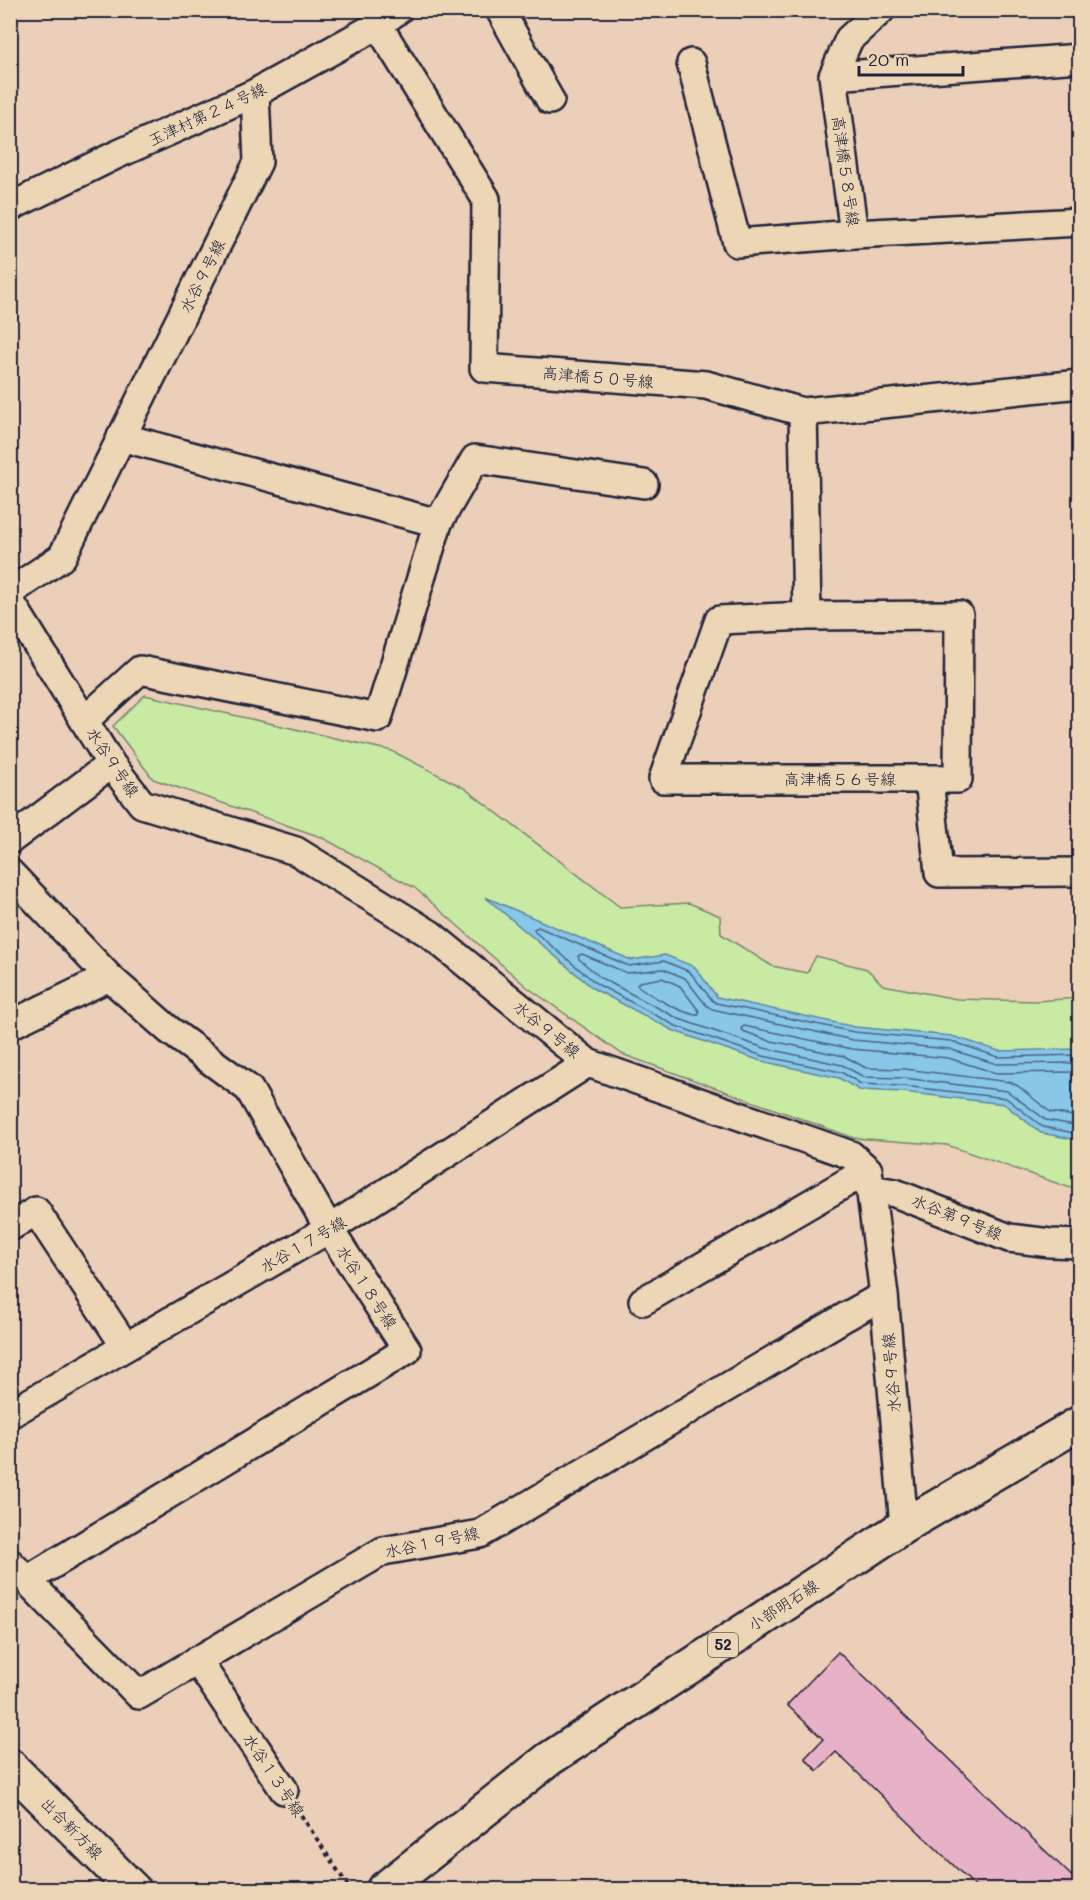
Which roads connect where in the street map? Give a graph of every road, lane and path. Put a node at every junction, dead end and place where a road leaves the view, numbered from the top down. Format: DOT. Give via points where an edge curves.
graph roads {
  1 [pos="500,10"];
  2 [pos="881,10"];
  3 [pos="388,18"];
  4 [pos="1080,58"];
  5 [pos="691,63"];
  6 [pos="833,76"];
  7 [pos="255,93"];
  8 [pos="550,100"];
  9 [pos="10,207"];
  10 [pos="1080,222"];
  11 [pos="854,234"];
  12 [pos="1080,384"];
  13 [pos="803,412"];
  14 [pos="122,437"];
  15 [pos="644,484"];
  16 [pos="438,523"];
  17 [pos="10,592"];
  18 [pos="10,601"];
  19 [pos="807,616"];
  20 [pos="85,720"];
  21 [pos="111,764"];
  22 [pos="929,780"];
  23 [pos="10,840"];
  24 [pos="1080,872"];
  25 [pos="10,873"];
  26 [pos="109,977"];
  27 [pos="10,1025"];
  28 [pos="588,1063"];
  29 [pos="869,1179"];
  30 [pos="10,1227"];
  31 [pos="329,1229"];
  32 [pos="1080,1244"];
  33 [pos="884,1295"];
  34 [pos="643,1301"];
  35 [pos="125,1346"];
  36 [pos="10,1414"];
  37 [pos="1080,1424"];
  38 [pos="904,1526"];
  39 [pos="19,1572"];
  40 [pos="197,1660"];
  41 [pos="10,1766"];
  42 [pos="284,1790"];
  43 [pos="134,1890"];
  44 [pos="350,1890"];
  45 [pos="383,1890"];
  1 -- 8 [label="street"];
  2 -- 6 [label="street" via="849,39"];
  3 -- 7 [label="street, 玉津村第２４号線"];
  3 -- 13 [label="street, 高津橋５０号線" via="486,199 484,368 706,385"];
  4 -- 6 [label="street"];
  5 -- 11 [label="street" via="737,243"];
  6 -- 11 [label="street, 高津橋５８号線"];
  7 -- 9 [label="street, 玉津村第２４号線"];
  7 -- 14 [label="street, 水谷９号線" via="258,162"];
  10 -- 11 [label="street, 高津橋５８号線"];
  12 -- 13 [label="street, 高津橋５０号線"];
  13 -- 19 [label="street"];
  14 -- 16 [label="street"];
  14 -- 17 [label="street, 水谷９号線" via="62,557"];
  15 -- 16 [label="street" via="475,459"];
  16 -- 20 [label="street" via="378,718 140,670"];
  18 -- 20 [label="street, 水谷９号線"];
  19 -- 22 [label="street, 高津橋５６号線" via="959,615 958,779"];
  19 -- 22 [label="street, 高津橋５６号線" via="719,620 663,779"];
  20 -- 21 [label="street, 水谷９号線"];
  21 -- 23 [label="street"];
  21 -- 28 [label="street, 水谷９号線" via="142,804 296,851 430,934"];
  22 -- 24 [label="street" via="939,873"];
  25 -- 26 [label="street, 水谷１８号線"];
  26 -- 27 [label="street"];
  26 -- 31 [label="street, 水谷１８号線" via="170,1030 249,1089"];
  28 -- 29 [label="street, 水谷９号線" via="851,1155"];
  28 -- 31 [label="street, 水谷１７号線"];
  29 -- 32 [label="street, 水谷第９号線" via="1009,1238"];
  29 -- 33 [label="street, 水谷９号線"];
  29 -- 34 [label="street"];
  30 -- 35 [label="street" via="36,1211"];
  31 -- 35 [label="street, 水谷１７号線"];
  31 -- 39 [label="street, 水谷１８号線" via="407,1350"];
  33 -- 38 [label="street, 水谷９号線"];
  33 -- 40 [label="street, 水谷１９号線" via="480,1534 383,1551"];
  35 -- 36 [label="street, 水谷１７号線"];
  37 -- 38 [label="main road, 小部明石線 / 52"];
  38 -- 45 [label="main road, 小部明石線 / 52" via="549,1759"];
  39 -- 40 [label="street, 水谷１９号線" via="139,1695"];
  40 -- 42 [label="street, 水谷１３号線"];
  41 -- 43 [label="main road, 出合新方線"];
  42 -- 44 [label="path, 水谷１３号線"];
}
